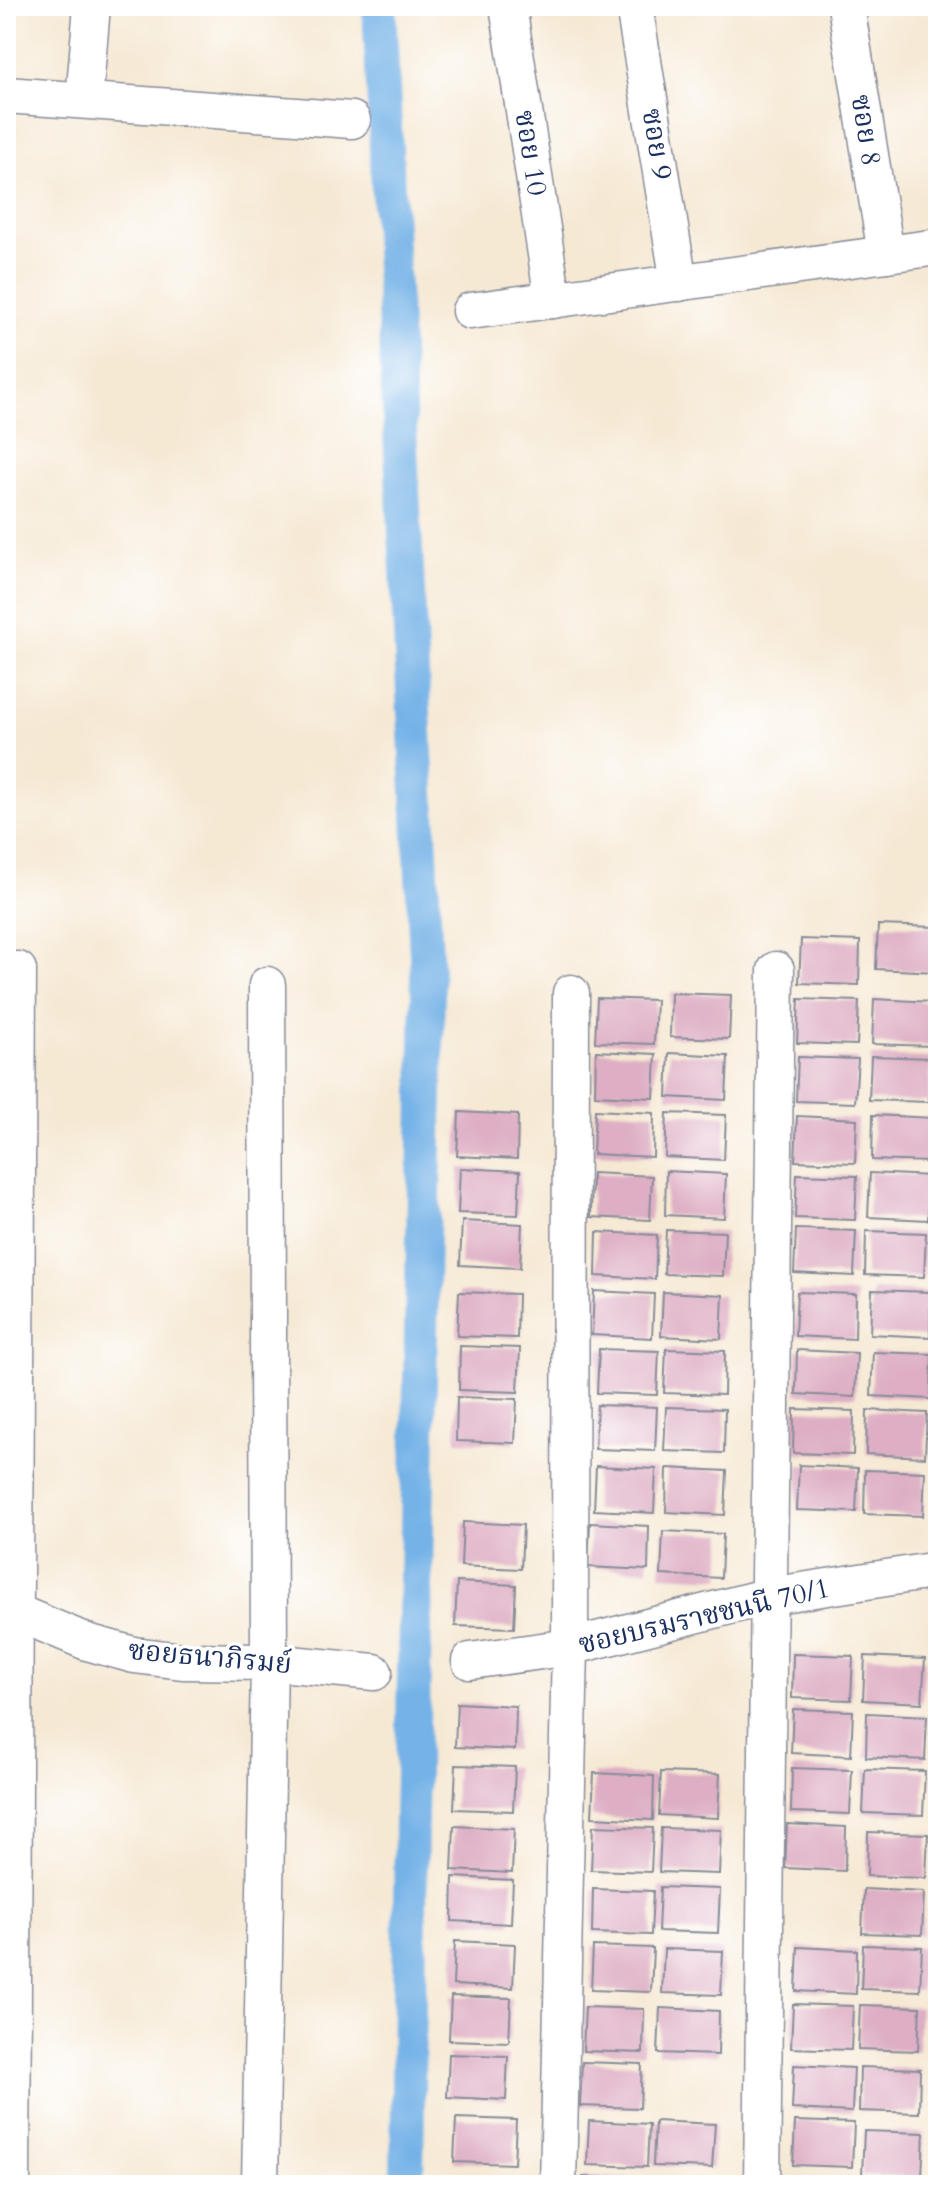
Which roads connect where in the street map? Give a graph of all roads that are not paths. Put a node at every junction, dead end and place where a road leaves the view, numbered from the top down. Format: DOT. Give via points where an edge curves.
graph roads {
  1 [pos="92,6"];
  2 [pos="508,6"];
  3 [pos="634,6"];
  4 [pos="846,6"];
  5 [pos="6,95"];
  6 [pos="84,100"];
  7 [pos="352,120"];
  8 [pos="938,247"];
  9 [pos="886,254"];
  10 [pos="679,283"];
  11 [pos="553,300"];
  12 [pos="470,311"];
  13 [pos="18,970"];
  14 [pos="776,970"];
  15 [pos="267,985"];
  16 [pos="571,993"];
  17 [pos="938,1570"];
  18 [pos="769,1596"];
  19 [pos="10,1610"];
  20 [pos="570,1647"];
  21 [pos="470,1661"];
  22 [pos="269,1662"];
  23 [pos="374,1672"];
  24 [pos="12,2185"];
  25 [pos="260,2185"];
  26 [pos="558,2185"];
  27 [pos="762,2185"];
  1 -- 6 [label="street"];
  2 -- 11 [label="street, ซอย 10"];
  3 -- 10 [label="street, ซอย 9"];
  4 -- 9 [label="street, ซอย 8"];
  5 -- 6 [label="street"];
  6 -- 7 [label="street"];
  8 -- 9 [label="street"];
  9 -- 10 [label="street"];
  10 -- 11 [label="street"];
  11 -- 12 [label="street"];
  13 -- 19 [label="street"];
  14 -- 18 [label="street"];
  15 -- 22 [label="street"];
  16 -- 20 [label="street"];
  17 -- 18 [label="street, ซอยบรมราชชนนี 70/1"];
  18 -- 20 [label="street, ซอยบรมราชชนนี 70/1"];
  18 -- 27 [label="street"];
  19 -- 22 [label="street, ซอยธนาภิรมย์" via="134,1655"];
  19 -- 24 [label="street"];
  20 -- 21 [label="street, ซอยบรมราชชนนี 70/1"];
  20 -- 26 [label="street"];
  22 -- 23 [label="street, ซอยธนาภิรมย์"];
  22 -- 25 [label="street"];
}
